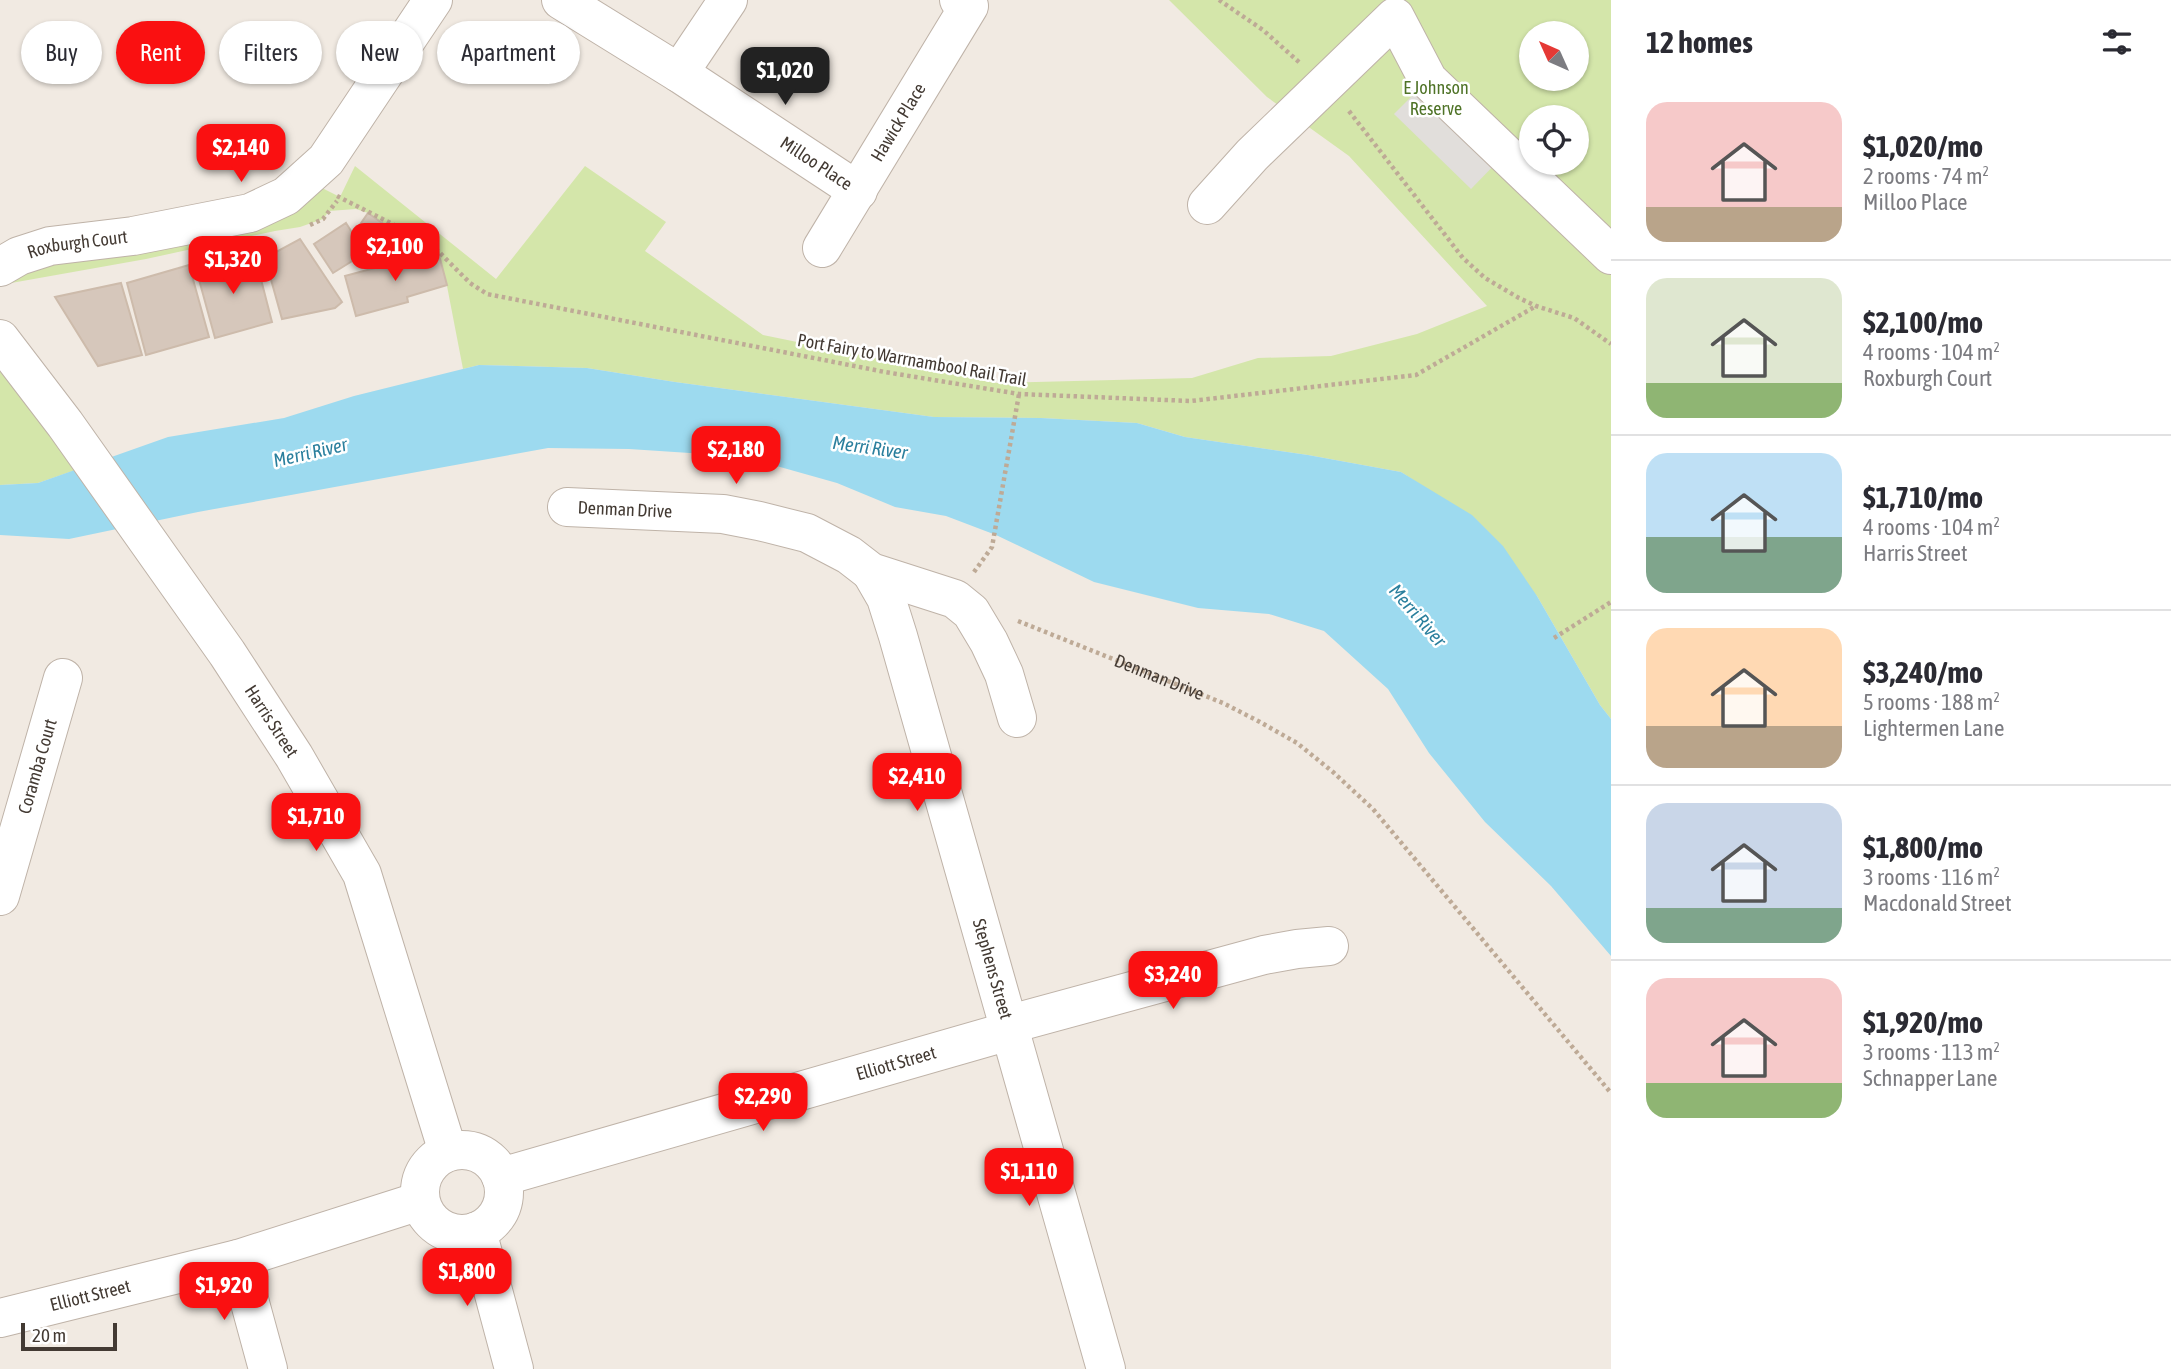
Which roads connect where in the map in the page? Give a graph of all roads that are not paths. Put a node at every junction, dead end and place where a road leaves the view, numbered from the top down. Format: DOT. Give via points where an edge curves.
graph roads {
  1 [pos="433,0"];
  2 [pos="561,0"];
  3 [pos="728,0"];
  4 [pos="959,0"];
  5 [pos="679,74"];
  6 [pos="858,191"];
  7 [pos="1207,205"];
  8 [pos="822,248"];
  9 [pos="1611,256"];
  10 [pos="0,267"];
  11 [pos="0,339"];
  12 [pos="567,507"];
  13 [pos="871,572"];
  14 [pos="62,678"];
  15 [pos="1017,718"];
  16 [pos="0,896"];
  17 [pos="1329,946"];
  18 [pos="1008,1028"];
  19 [pos="448,1152"];
  20 [pos="501,1177"];
  21 [pos="420,1201"];
  22 [pos="477,1231"];
  23 [pos="238,1259"];
  24 [pos="0,1318"];
  25 [pos="268,1369"];
  26 [pos="514,1369"];
  27 [pos="1106,1369"];
  1 -- 10 [label="street, Roxburgh Court" via="326,160 286,196 250,213 133,236 50,246"];
  2 -- 5 [label="street, Milloo Place"];
  3 -- 5 [label="street"];
  4 -- 6 [label="street, Hawick Place" via="969,6"];
  5 -- 6 [label="street, Milloo Place"];
  6 -- 8 [label="street, Hawick Place"];
  7 -- 9 [label="street" via="1252,155 1395,17 1427,80"];
  11 -- 19 [label="street, Harris Street" via="227,653 295,756 362,874"];
  12 -- 13 [label="street, Denman Drive" via="723,514 759,521 832,544"];
  13 -- 15 [label="street, Denman Drive" via="955,600 971,612 1004,674"];
  13 -- 18 [label="street, Stephens Street" via="886,598 898,636"];
  14 -- 16 [label="street, Coramba Court"];
  17 -- 18 [label="street, Elliott Street" via="1264,955"];
  18 -- 20 [label="street, Elliott Street"];
  18 -- 27 [label="street, Stephens Street"];
  19 -- 20 [label="street" via="474,1151 485,1156"];
  19 -- 21 [label="street" via="428,1166 419,1189"];
  20 -- 22 [label="street" via="504,1189 497,1215"];
  21 -- 22 [label="street" via="442,1229 462,1234"];
  21 -- 23 [label="street, Elliott Street"];
  22 -- 26 [label="street"];
  23 -- 24 [label="street, Elliott Street"];
  23 -- 25 [label="street"];
}
